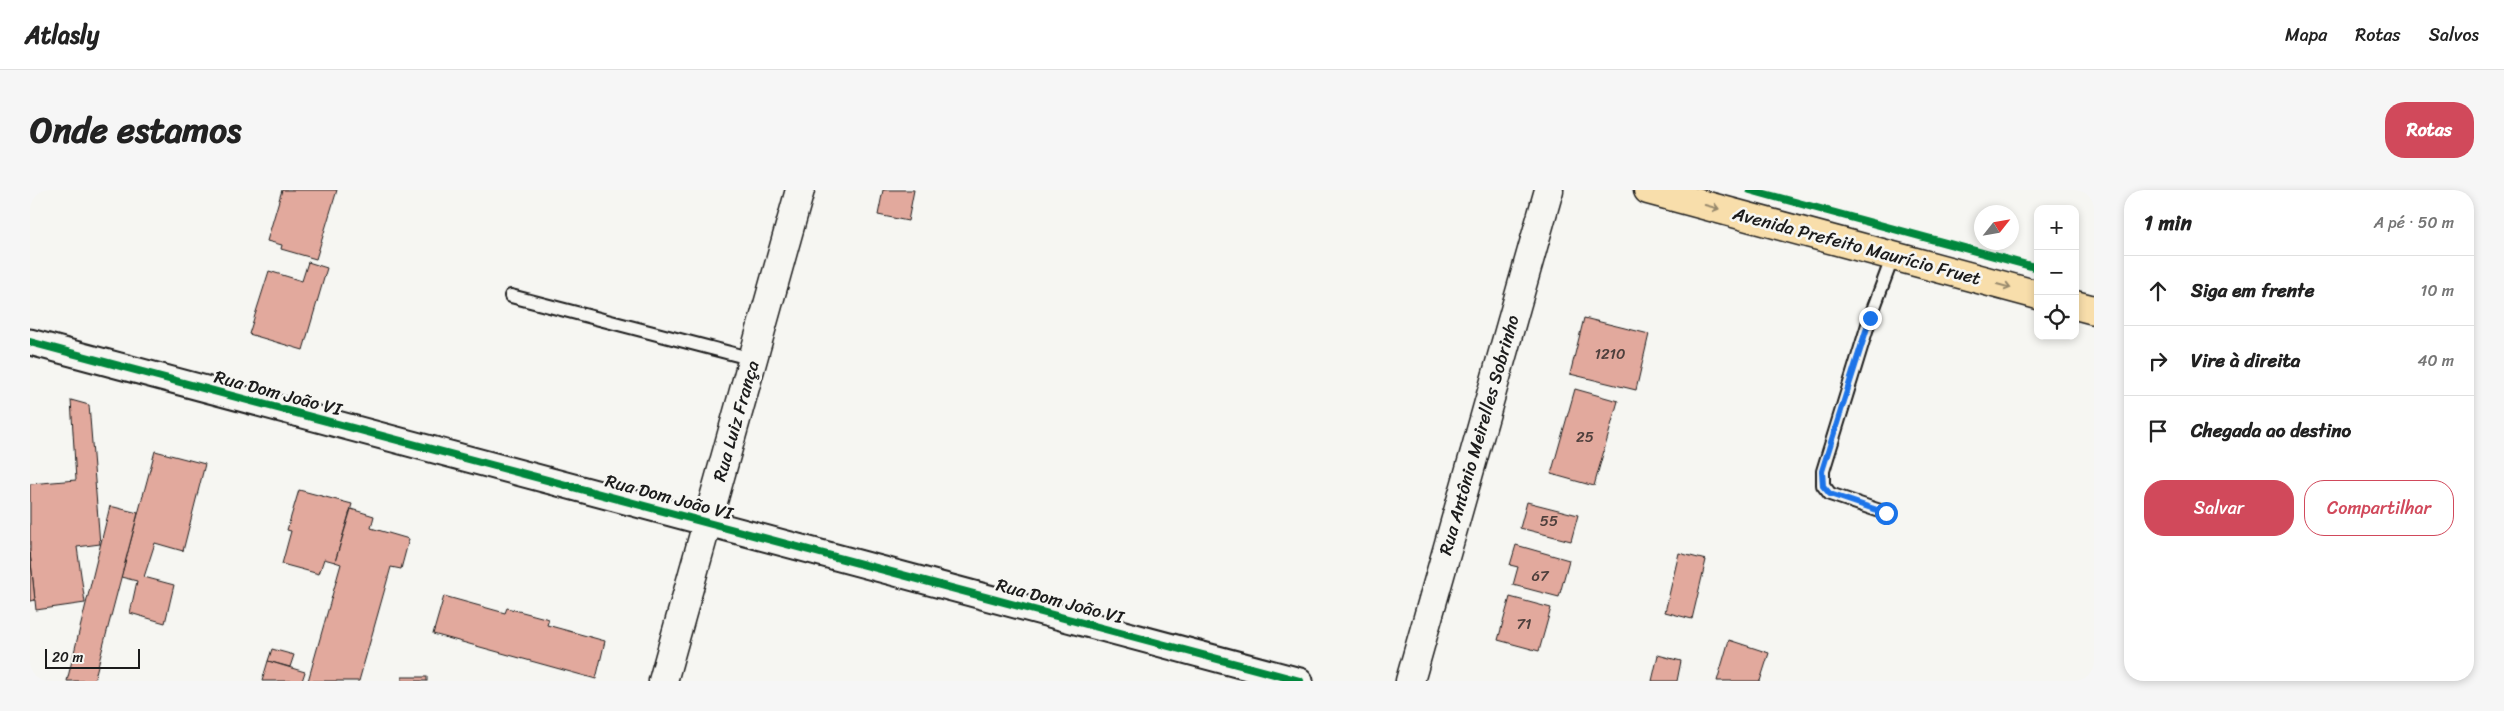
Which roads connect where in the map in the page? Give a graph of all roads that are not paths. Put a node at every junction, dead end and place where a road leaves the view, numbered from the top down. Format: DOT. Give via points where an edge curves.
graph roads {
  1 [pos="800,190"];
  2 [pos="1549,190"];
  3 [pos="1648,190"];
  4 [pos="1893,256"];
  5 [pos="2034,293"];
  6 [pos="511,296"];
  7 [pos="2079,305"];
  8 [pos="2094,310"];
  9 [pos="30,342"];
  10 [pos="753,359"];
  11 [pos="1886,513"];
  12 [pos="707,523"];
  13 [pos="663,681"];
  14 [pos="1300,681"];
  15 [pos="1410,681"];
  1 -- 10 [label="main road, Rua Luiz França"];
  2 -- 15 [label="main road, Rua Antônio Meirelles Sobrinho"];
  3 -- 4 [label="main road, Avenida Prefeito Maurício Fruet, one-way"];
  4 -- 5 [label="main road, Avenida Prefeito Maurício Fruet, one-way"];
  4 -- 11 [label="lane" via="1822,471 1823,486 1830,494"];
  6 -- 10 [label="lane"];
  7 -- 8 [label="main road"];
  9 -- 12 [label="street, Rua Dom João VI"];
  10 -- 12 [label="main road, Rua Luiz França"];
  12 -- 13 [label="main road, Rua Luiz França"];
  12 -- 14 [label="street, Rua Dom João VI"];
}
